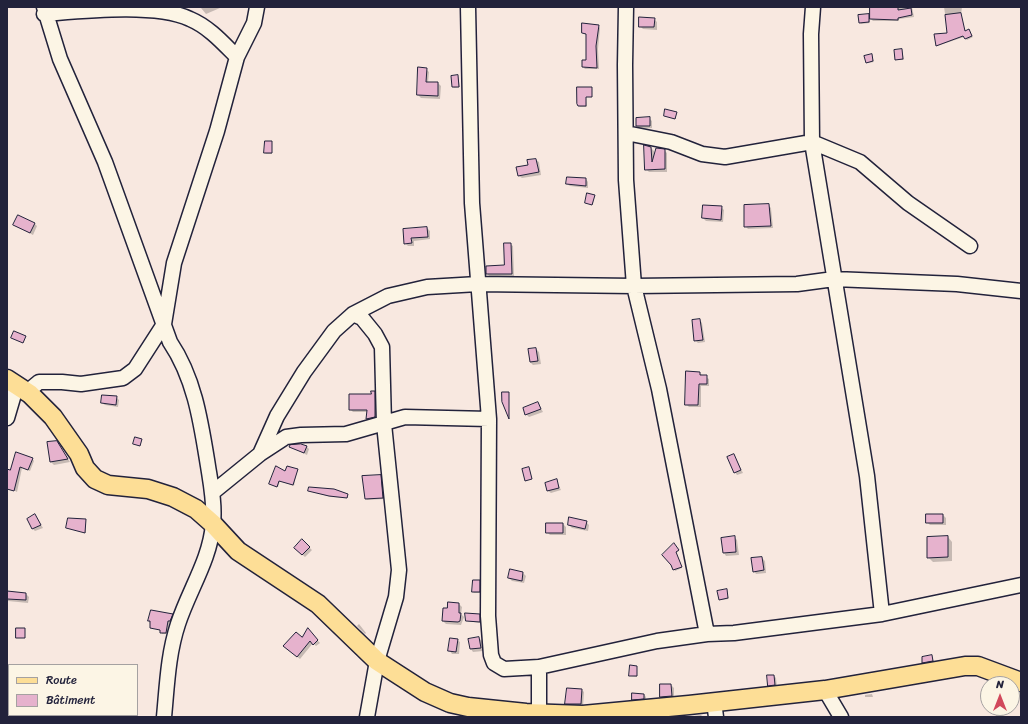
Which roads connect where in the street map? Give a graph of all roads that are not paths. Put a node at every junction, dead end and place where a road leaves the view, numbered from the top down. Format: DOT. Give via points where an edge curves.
graph roads {
  1 [pos="257,7"];
  2 [pos="468,7"];
  3 [pos="626,7"];
  4 [pos="813,7"];
  5 [pos="44,10"];
  6 [pos="237,57"];
  7 [pos="626,132"];
  8 [pos="812,142"];
  9 [pos="970,246"];
  10 [pos="834,279"];
  11 [pos="478,284"];
  12 [pos="634,286"];
  13 [pos="1021,291"];
  14 [pos="353,314"];
  15 [pos="164,324"];
  16 [pos="18,386"];
  17 [pos="7,418"];
  18 [pos="489,420"];
  19 [pos="384,424"];
  20 [pos="260,454"];
  21 [pos="212,493"];
  22 [pos="213,524"];
  23 [pos="1021,585"];
  24 [pos="882,614"];
  25 [pos="707,634"];
  26 [pos="377,661"];
  27 [pos="539,667"];
  28 [pos="1021,682"];
  29 [pos="825,690"];
  30 [pos="715,709"];
  31 [pos="539,713"];
  32 [pos="583,716"];
  33 [pos="164,717"];
  34 [pos="366,717"];
  35 [pos="842,717"];
  1 -- 6 [label="street" via="254,23"];
  2 -- 11 [label="street" via="472,203"];
  3 -- 7 [label="street"];
  4 -- 8 [label="street"];
  5 -- 6 [label="street" via="167,12 190,18 212,32"];
  5 -- 15 [label="street" via="60,59 105,162"];
  6 -- 15 [label="street" via="217,131 174,263"];
  7 -- 8 [label="street" via="671,142 702,154 724,156"];
  7 -- 12 [label="street" via="626,180"];
  8 -- 9 [label="street" via="860,162 908,203"];
  8 -- 10 [label="street"];
  10 -- 12 [label="street" via="797,284"];
  10 -- 13 [label="street" via="957,284"];
  10 -- 24 [label="street" via="867,476"];
  11 -- 12 [label="street"];
  11 -- 14 [label="street" via="427,287 388,296"];
  11 -- 18 [label="street"];
  12 -- 25 [label="street" via="659,389"];
  14 -- 19 [label="street" via="362,318 382,347"];
  14 -- 20 [label="street" via="334,331 304,372 277,416"];
  15 -- 16 [label="street" via="139,364 123,378 81,384 40,382 33,387"];
  15 -- 21 [label="street" via="195,396"];
  16 -- 17 [label="street"];
  16 -- 22 [label="main road" via="53,417 85,468 95,479 108,485 148,489 173,498 196,509"];
  18 -- 19 [label="street" via="421,416 405,417"];
  18 -- 27 [label="street" via="488,616 491,655 494,663 504,669"];
  19 -- 20 [label="street" via="346,434 286,437"];
  19 -- 26 [label="street" via="399,581"];
  20 -- 21 [label="street"];
  21 -- 22 [label="street"];
  22 -- 26 [label="main road" via="238,551 328,613"];
  22 -- 33 [label="street" via="205,562 185,606 173,644"];
  23 -- 24 [label="street"];
  24 -- 25 [label="street" via="734,633"];
  25 -- 27 [label="street" via="629,646"];
  26 -- 31 [label="main road" via="425,692 450,703"];
  26 -- 34 [label="street"];
  27 -- 31 [label="street"];
  28 -- 29 [label="main road" via="978,666 965,666"];
  29 -- 30 [label="main road"];
  29 -- 35 [label="street"];
  30 -- 32 [label="main road"];
  31 -- 32 [label="main road"];
}
